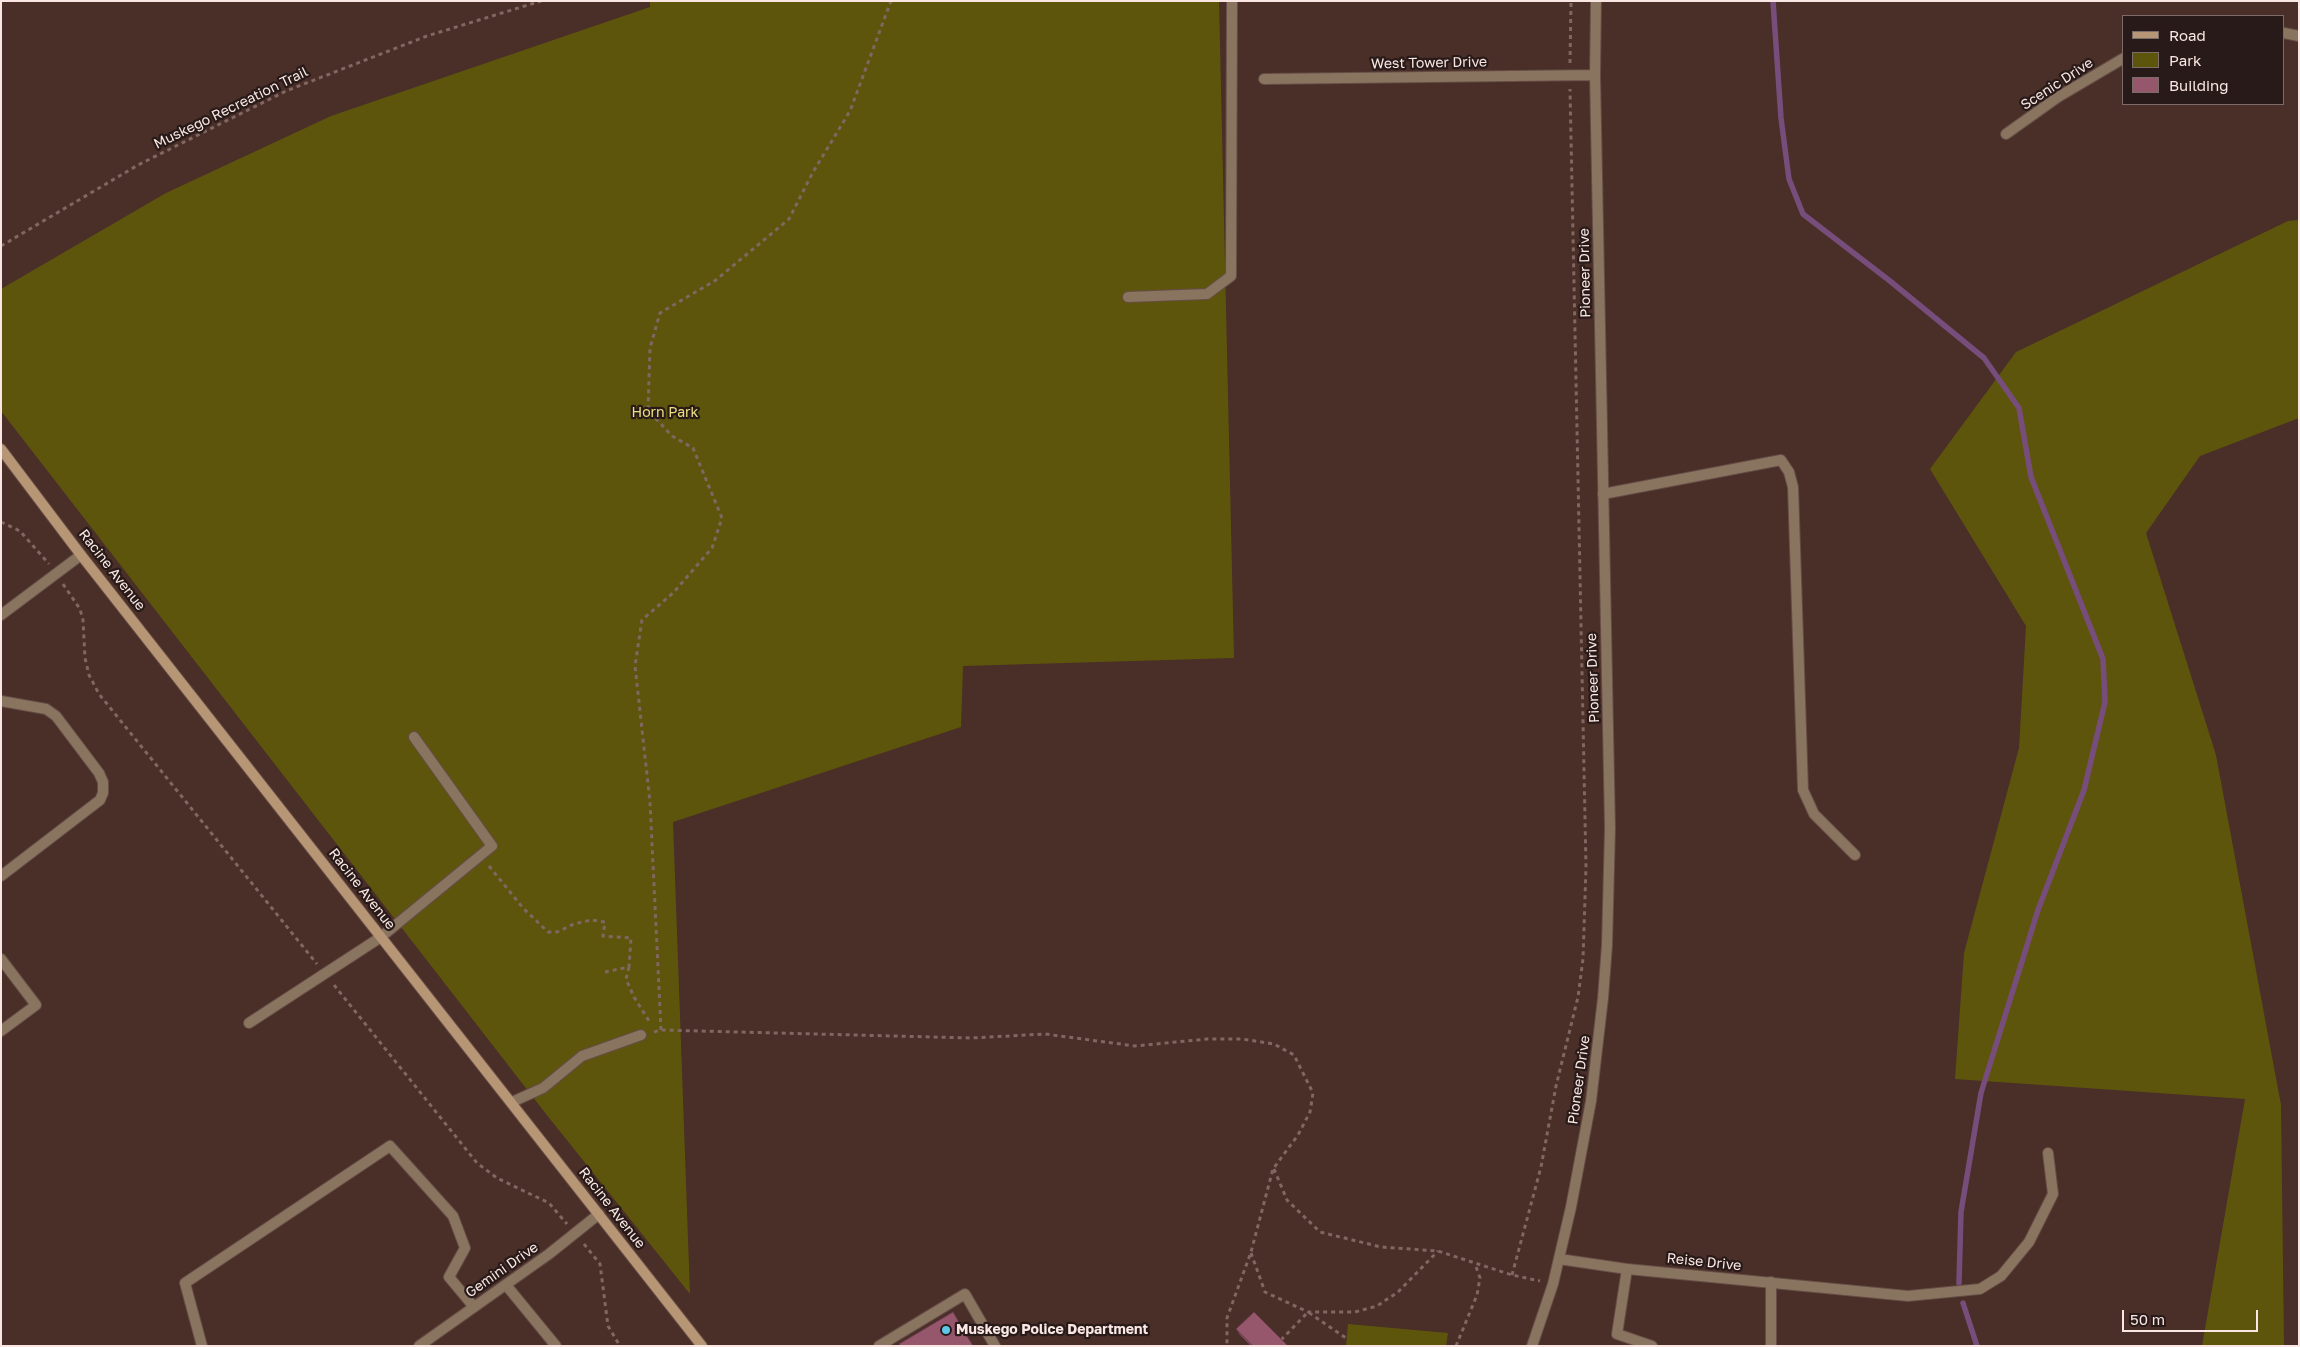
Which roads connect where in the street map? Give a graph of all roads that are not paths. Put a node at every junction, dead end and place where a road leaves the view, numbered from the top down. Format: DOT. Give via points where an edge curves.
graph roads {
  1 [pos="1232,1"];
  2 [pos="1596,1"];
  3 [pos="2285,33"];
  4 [pos="2299,36"];
  5 [pos="2122,59"];
  6 [pos="1595,75"];
  7 [pos="1264,79"];
  8 [pos="2006,134"];
  9 [pos="1128,297"];
  10 [pos="1,448"];
  11 [pos="1602,494"];
  12 [pos="81,555"];
  13 [pos="1,615"];
  14 [pos="1,701"];
  15 [pos="414,737"];
  16 [pos="1855,855"];
  17 [pos="1,876"];
  18 [pos="382,937"];
  19 [pos="1,960"];
  20 [pos="249,1024"];
  21 [pos="1,1031"];
  22 [pos="641,1035"];
  23 [pos="512,1102"];
  24 [pos="2048,1153"];
  25 [pos="599,1214"];
  26 [pos="1559,1259"];
  27 [pos="1627,1269"];
  28 [pos="1771,1282"];
  29 [pos="506,1285"];
  30 [pos="474,1307"];
  31 [pos="202,1346"];
  32 [pos="419,1346"];
  33 [pos="556,1346"];
  34 [pos="702,1346"];
  35 [pos="879,1346"];
  36 [pos="995,1346"];
  37 [pos="1532,1346"];
  38 [pos="1652,1346"];
  39 [pos="1771,1346"];
  1 -- 9 [label="street" via="1231,276 1207,294"];
  2 -- 6 [label="street, Pioneer Drive"];
  3 -- 4 [label="street"];
  5 -- 8 [label="street, Scenic Drive" via="2058,97"];
  6 -- 7 [label="street, West Tower Drive"];
  6 -- 11 [label="street, Pioneer Drive"];
  10 -- 12 [label="main road, Racine Avenue"];
  11 -- 16 [label="street" via="1781,460 1793,487 1804,790 1814,814"];
  11 -- 26 [label="street, Pioneer Drive" via="1610,828 1607,945 1591,1101"];
  12 -- 13 [label="street"];
  12 -- 18 [label="main road, Racine Avenue"];
  14 -- 17 [label="street" via="46,709 56,716 75,738 103,782 100,800"];
  15 -- 18 [label="street" via="492,846"];
  18 -- 20 [label="street"];
  18 -- 23 [label="main road, Racine Avenue"];
  19 -- 21 [label="street" via="36,1005"];
  22 -- 23 [label="street" via="582,1056 543,1088"];
  23 -- 25 [label="main road, Racine Avenue"];
  24 -- 28 [label="street, Reise Drive" via="2053,1194 2029,1242 2001,1276 1980,1289 1908,1296"];
  25 -- 29 [label="street, Gemini Drive"];
  25 -- 34 [label="main road, Racine Avenue"];
  26 -- 27 [label="street, Reise Drive"];
  26 -- 37 [label="street, Pioneer Drive"];
  27 -- 28 [label="street, Reise Drive"];
  27 -- 38 [label="street" via="1616,1334"];
  28 -- 39 [label="street"];
  29 -- 30 [label="street, Gemini Drive"];
  29 -- 33 [label="street"];
  30 -- 31 [label="street" via="449,1278 465,1248 453,1216 390,1146 185,1283"];
  30 -- 32 [label="street, Gemini Drive"];
  35 -- 36 [label="street" via="965,1294"];
}
